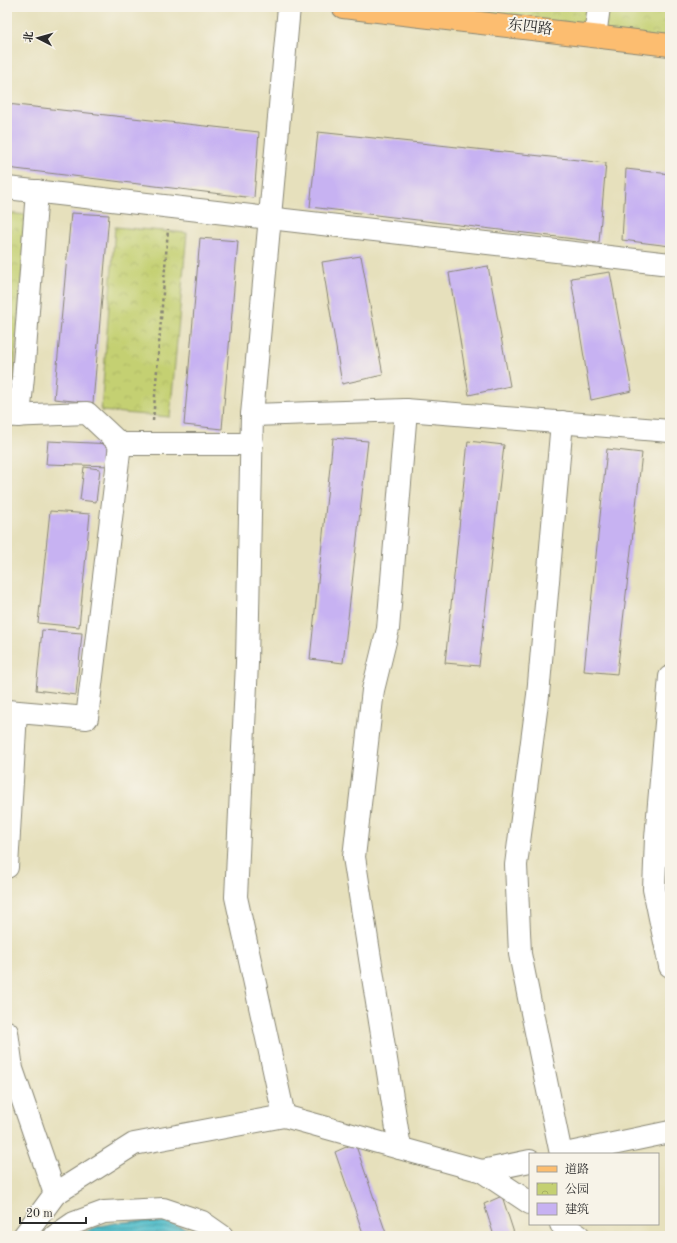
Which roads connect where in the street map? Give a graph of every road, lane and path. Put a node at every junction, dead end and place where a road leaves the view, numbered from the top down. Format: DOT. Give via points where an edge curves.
graph roads {
  1 [pos="289,7"];
  2 [pos="343,7"];
  3 [pos="599,7"];
  4 [pos="470,14"];
  5 [pos="596,36"];
  6 [pos="670,45"];
  7 [pos="7,188"];
  8 [pos="37,191"];
  9 [pos="170,206"];
  10 [pos="270,218"];
  11 [pos="670,264"];
  12 [pos="406,410"];
  13 [pos="252,415"];
  14 [pos="13,416"];
  15 [pos="562,422"];
  16 [pos="670,431"];
  17 [pos="120,444"];
  18 [pos="151,444"];
  19 [pos="252,444"];
  20 [pos="670,677"];
  21 [pos="12,712"];
  22 [pos="7,867"];
  23 [pos="670,966"];
  24 [pos="7,1032"];
  25 [pos="284,1116"];
  26 [pos="670,1132"];
  27 [pos="400,1148"];
  28 [pos="562,1153"];
  29 [pos="570,1153"];
  30 [pos="529,1161"];
  31 [pos="482,1171"];
  32 [pos="55,1194"];
  33 [pos="529,1202"];
  34 [pos="563,1225"];
  35 [pos="24,1236"];
  36 [pos="55,1236"];
  37 [pos="222,1236"];
  38 [pos="579,1236"];
  1 -- 10 [label="street"];
  2 -- 4 [label="main road, 东四路"];
  3 -- 5 [label="street"];
  4 -- 5 [label="main road, 东四路"];
  5 -- 6 [label="main road, 东四路"];
  7 -- 8 [label="street"];
  8 -- 9 [label="street"];
  8 -- 14 [label="street" via="23,377"];
  9 -- 10 [label="street"];
  9 -- 18 [label="path"];
  10 -- 11 [label="street"];
  10 -- 13 [label="street"];
  12 -- 13 [label="street"];
  12 -- 15 [label="street"];
  12 -- 27 [label="street" via="388,629 373,690 354,856"];
  13 -- 19 [label="street"];
  14 -- 17 [label="street" via="87,413"];
  15 -- 16 [label="street"];
  15 -- 28 [label="street" via="538,695 516,865 520,954"];
  17 -- 18 [label="street"];
  17 -- 21 [label="street" via="87,718"];
  18 -- 19 [label="street"];
  19 -- 25 [label="street" via="248,663 236,897"];
  20 -- 23 [label="street" via="654,889"];
  21 -- 22 [label="street"];
  24 -- 32 [label="street" via="12,1070"];
  25 -- 27 [label="street"];
  25 -- 32 [label="street" via="134,1144"];
  26 -- 29 [label="street"];
  27 -- 31 [label="street"];
  30 -- 31 [label="street"];
  31 -- 33 [label="street"];
  32 -- 35 [label="street"];
  34 -- 38 [label="street"];
  36 -- 37 [label="street" via="74,1223 104,1212 163,1209 202,1222"];
}
